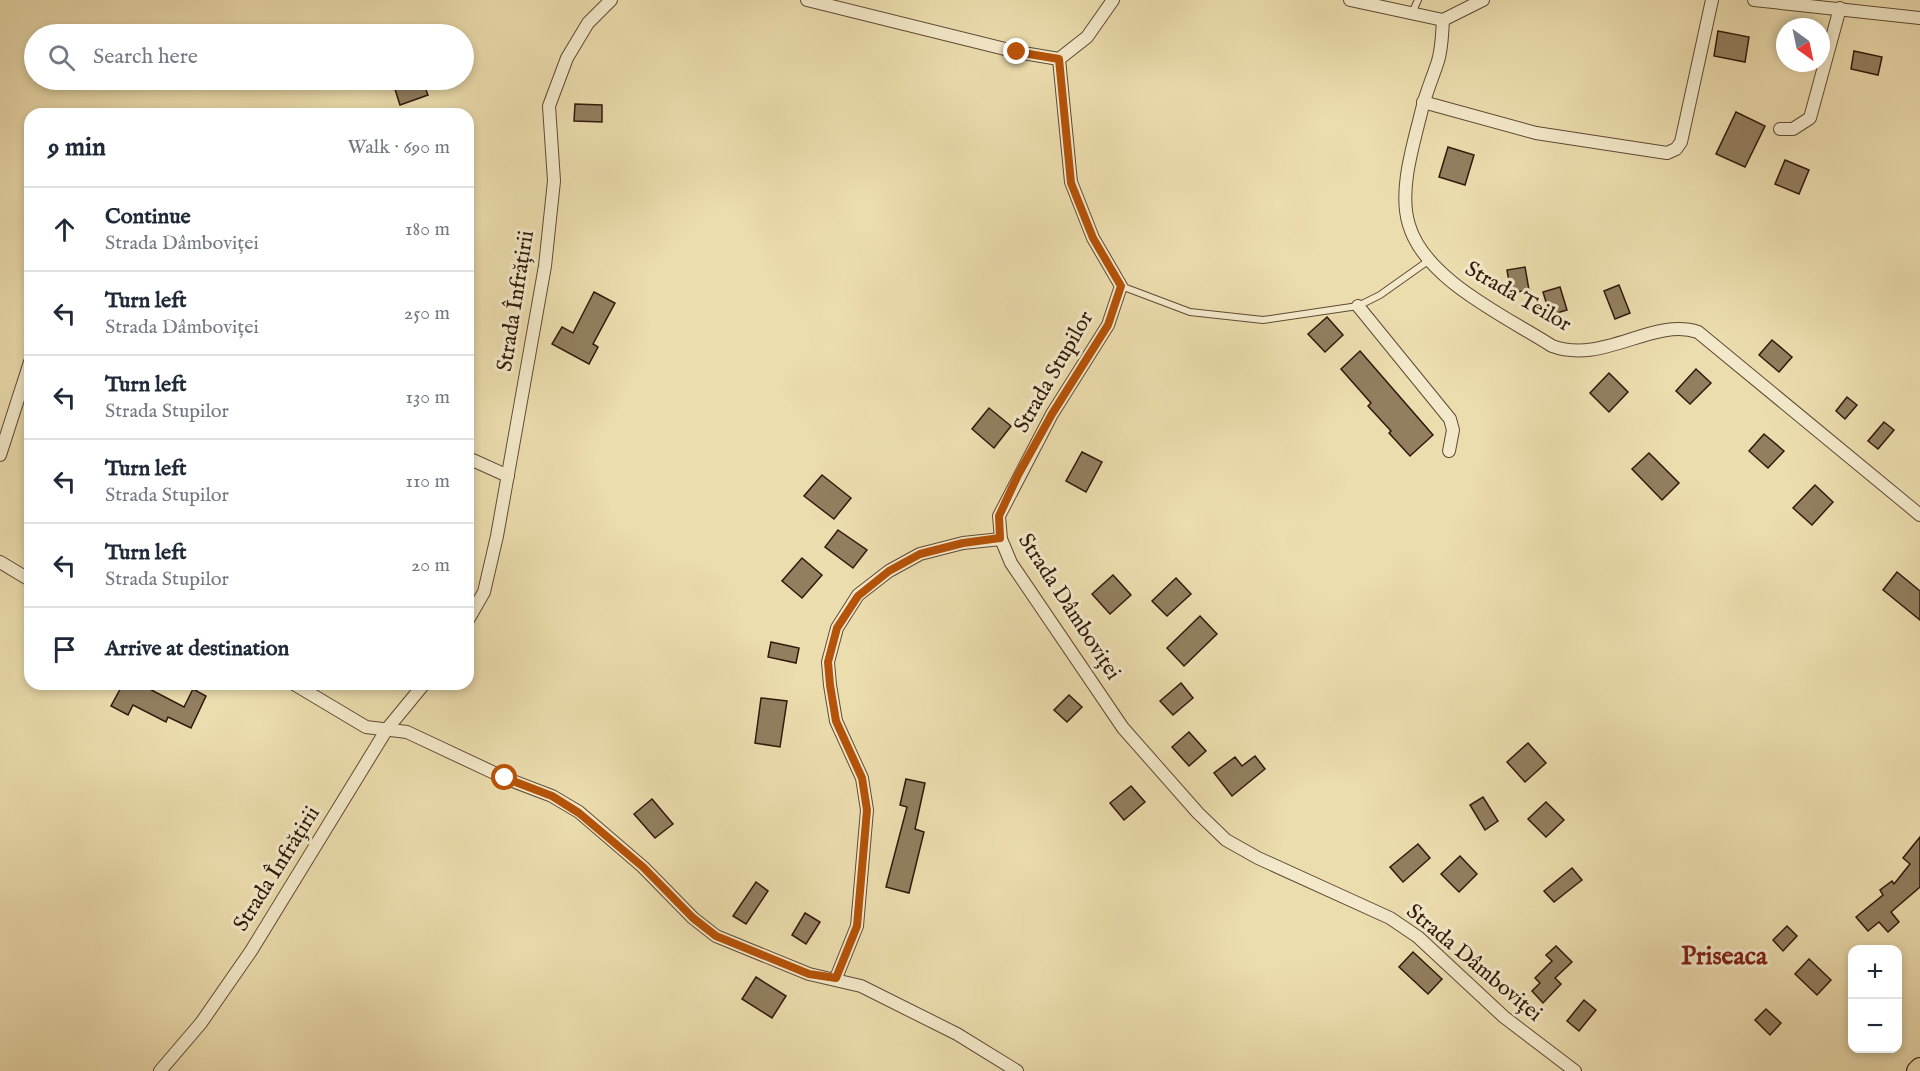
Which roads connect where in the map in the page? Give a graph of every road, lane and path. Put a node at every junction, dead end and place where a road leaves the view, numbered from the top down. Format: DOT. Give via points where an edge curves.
graph roads {
  1 [pos="610,0"];
  2 [pos="807,0"];
  3 [pos="1113,0"];
  4 [pos="1355,0"];
  5 [pos="1418,0"];
  6 [pos="1483,0"];
  7 [pos="1712,0"];
  8 [pos="1754,0"];
  9 [pos="1840,8"];
  10 [pos="1412,14"];
  11 [pos="1920,18"];
  12 [pos="1443,20"];
  13 [pos="1059,59"];
  14 [pos="1424,102"];
  15 [pos="1780,129"];
  16 [pos="1428,261"];
  17 [pos="1121,286"];
  18 [pos="1358,306"];
  19 [pos="24,380"];
  20 [pos="1449,451"];
  21 [pos="0,454"];
  22 [pos="474,461"];
  23 [pos="508,476"];
  24 [pos="1920,515"];
  25 [pos="1000,538"];
  26 [pos="0,562"];
  27 [pos="24,576"];
  28 [pos="474,610"];
  29 [pos="304,690"];
  30 [pos="419,690"];
  31 [pos="387,729"];
  32 [pos="836,978"];
  33 [pos="1920,1068"];
  34 [pos="160,1071"];
  35 [pos="1017,1071"];
  36 [pos="1575,1071"];
  37 [pos="1917,1071"];
  1 -- 23 [label="street, Strada Înfrățirii" via="588,23 567,58 549,106 554,181 545,266"];
  2 -- 13 [label="street"];
  3 -- 13 [label="street" via="1087,37"];
  4 -- 10 [label="street"];
  5 -- 10 [label="lane"];
  6 -- 12 [label="street"];
  7 -- 14 [label="street" via="1681,142 1666,153 1536,133"];
  8 -- 9 [label="street"];
  9 -- 11 [label="street"];
  9 -- 15 [label="street" via="1810,118 1793,129"];
  10 -- 12 [label="street"];
  12 -- 14 [label="street, Strada Teilor" via="1438,60"];
  13 -- 17 [label="street" via="1071,183 1093,238"];
  14 -- 16 [label="street, Strada Teilor" via="1407,194 1408,224"];
  16 -- 18 [label="lane"];
  16 -- 24 [label="street, Strada Teilor" via="1444,278 1566,351 1586,351 1678,328 1698,332"];
  17 -- 18 [label="lane" via="1190,312 1263,320"];
  17 -- 25 [label="street, Strada Stupilor" via="1108,325 1052,414 1009,495 999,516"];
  18 -- 20 [label="street" via="1450,418 1453,430"];
  19 -- 21 [label="street"];
  22 -- 23 [label="street"];
  23 -- 28 [label="street, Strada Înfrățirii" via="484,592"];
  25 -- 32 [label="street, Strada Dâmboviței" via="920,554 889,571 858,596 837,628 828,662 830,685 836,721 862,778 867,810 857,926"];
  25 -- 36 [label="street, Strada Dâmboviței" via="1011,563 1123,728 1226,840 1390,918 1418,937 1504,1017"];
  26 -- 27 [label="street"];
  29 -- 31 [label="street" via="366,727"];
  30 -- 31 [label="street, Strada Înfrățirii"];
  31 -- 32 [label="street" via="407,732 552,796 579,813 643,867 716,936 809,974"];
  31 -- 34 [label="street, Strada Înfrățirii" via="251,951 201,1023"];
  32 -- 35 [label="street" via="861,986 957,1034"];
  33 -- 37 [label="main road"];
}
